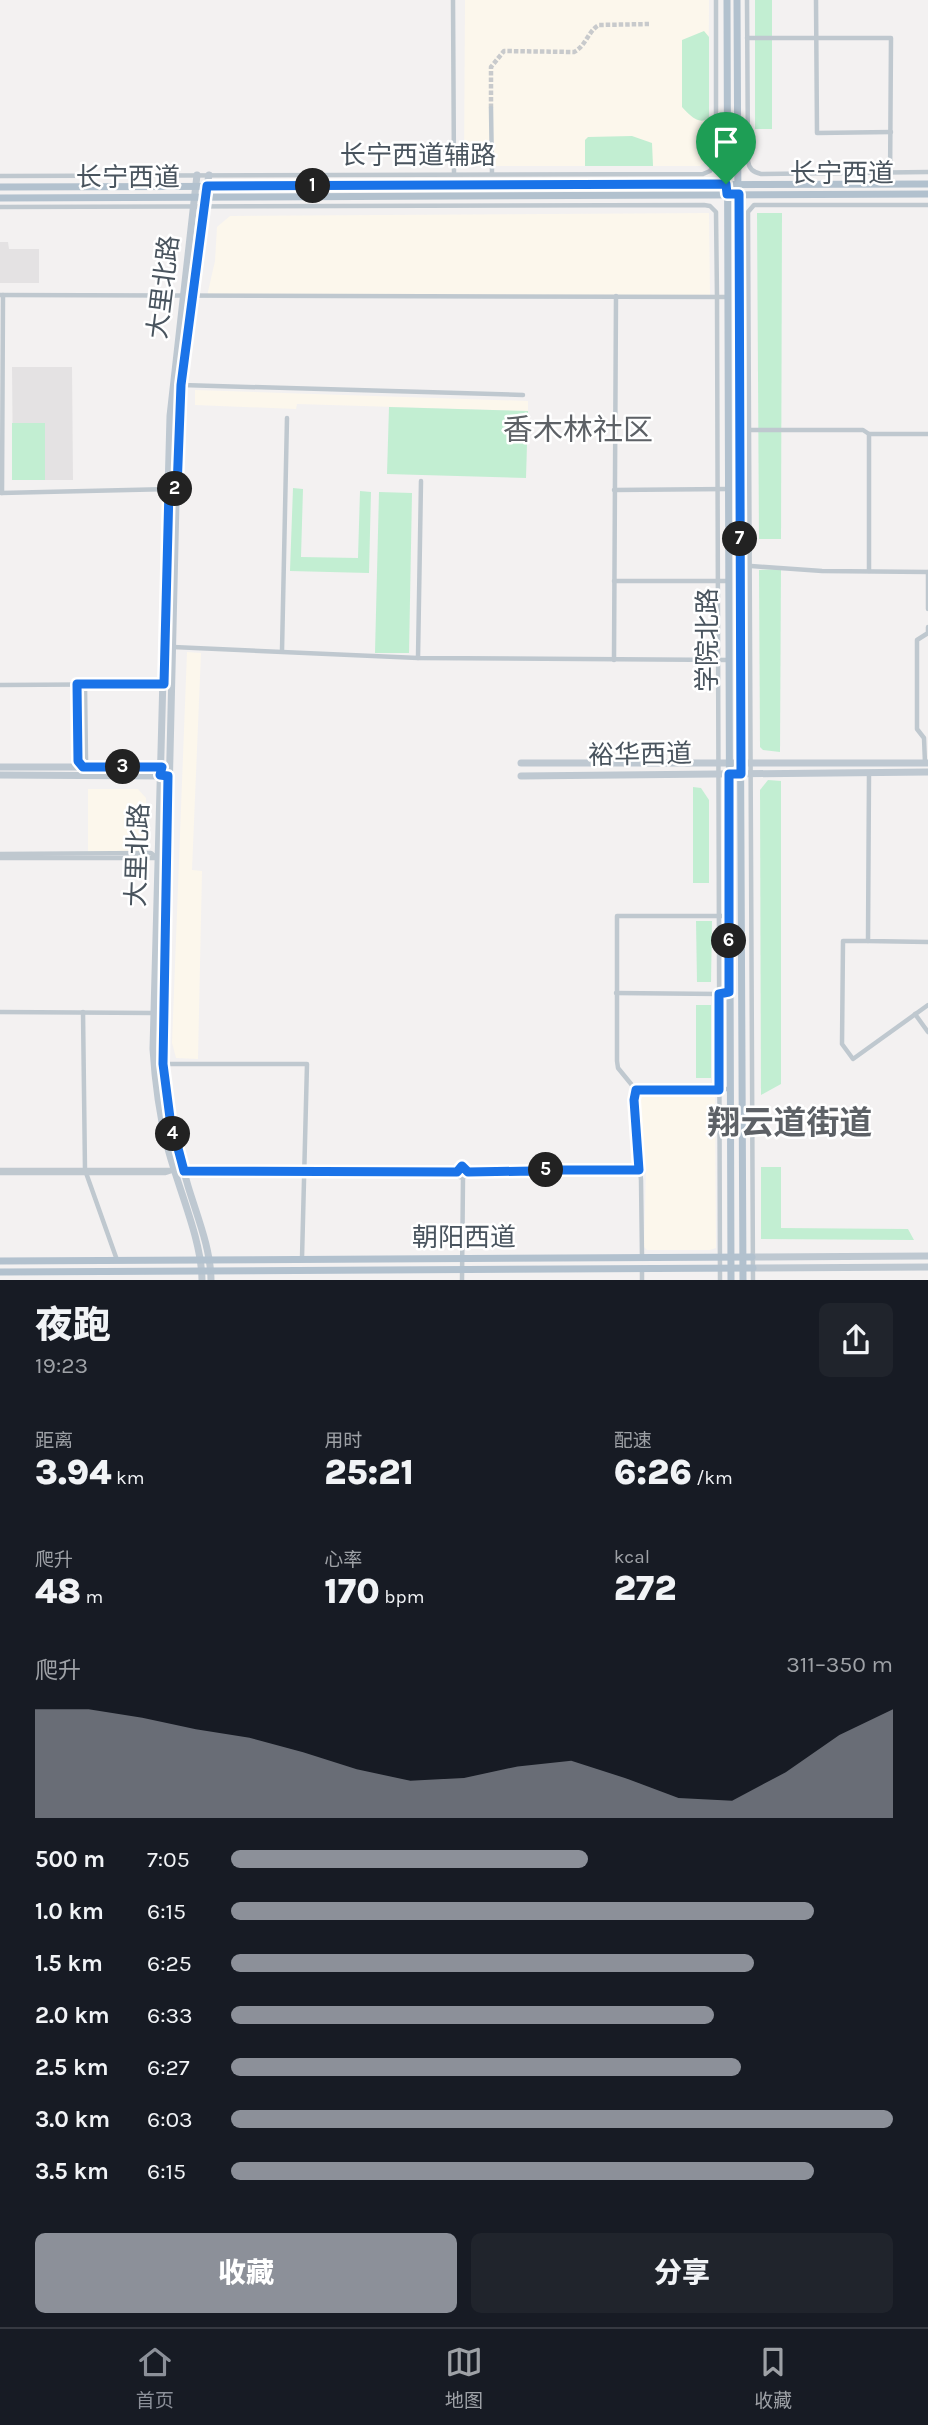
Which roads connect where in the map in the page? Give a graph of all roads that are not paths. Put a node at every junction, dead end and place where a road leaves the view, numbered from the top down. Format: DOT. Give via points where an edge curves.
graph roads {
  1 [pos="453,0"];
  2 [pos="716,0"];
  3 [pos="727,0"];
  4 [pos="737,0"];
  5 [pos="747,0"];
  6 [pos="816,0"];
  7 [pos="747,38"];
  8 [pos="817,38"];
  9 [pos="491,108"];
  10 [pos="891,132"];
  11 [pos="890,172"];
  12 [pos="928,172"];
  13 [pos="454,173"];
  14 [pos="492,174"];
  15 [pos="197,175"];
  16 [pos="209,175"];
  17 [pos="0,176"];
  18 [pos="726,184"];
  19 [pos="739,184"];
  20 [pos="890,184"];
  21 [pos="928,184"];
  22 [pos="196,186"];
  23 [pos="207,186"];
  24 [pos="0,187"];
  25 [pos="727,194"];
  26 [pos="739,194"];
  27 [pos="928,194"];
  28 [pos="0,198"];
  29 [pos="196,198"];
  30 [pos="204,202"];
  31 [pos="928,205"];
  32 [pos="0,207"];
  33 [pos="194,207"];
  34 [pos="2,295"];
  35 [pos="188,295"];
  36 [pos="616,296"];
  37 [pos="717,297"];
  38 [pos="727,297"];
  39 [pos="181,385"];
  40 [pos="523,396"];
  41 [pos="287,418"];
  42 [pos="749,430"];
  43 [pos="869,434"];
  44 [pos="928,434"];
  45 [pos="421,481"];
  46 [pos="173,489"];
  47 [pos="718,489"];
  48 [pos="728,489"];
  49 [pos="740,489"];
  50 [pos="750,489"];
  51 [pos="614,490"];
  52 [pos="1,493"];
  53 [pos="750,566"];
  54 [pos="869,571"];
  55 [pos="928,572"];
  56 [pos="614,581"];
  57 [pos="718,581"];
  58 [pos="728,581"];
  59 [pos="928,609"];
  60 [pos="928,627"];
  61 [pos="173,647"];
  62 [pos="282,651"];
  63 [pos="418,658"];
  64 [pos="614,660"];
  65 [pos="718,660"];
  66 [pos="729,660"];
  67 [pos="77,684"];
  68 [pos="85,684"];
  69 [pos="164,684"];
  70 [pos="0,685"];
  71 [pos="718,762"];
  72 [pos="729,762"];
  73 [pos="741,762"];
  74 [pos="751,762"];
  75 [pos="521,764"];
  76 [pos="0,767"];
  77 [pos="83,767"];
  78 [pos="926,768"];
  79 [pos="165,772"];
  80 [pos="869,772"];
  81 [pos="718,774"];
  82 [pos="729,774"];
  83 [pos="741,774"];
  84 [pos="751,774"];
  85 [pos="0,775"];
  86 [pos="521,776"];
  87 [pos="0,856"];
  88 [pos="157,858"];
  89 [pos="729,916"];
  90 [pos="718,917"];
  91 [pos="868,941"];
  92 [pos="928,942"];
  93 [pos="753,991"];
  94 [pos="729,992"];
  95 [pos="742,992"];
  96 [pos="616,993"];
  97 [pos="719,994"];
  98 [pos="928,1005"];
  99 [pos="0,1012"];
  100 [pos="83,1012"];
  101 [pos="154,1013"];
  102 [pos="915,1014"];
  103 [pos="928,1032"];
  104 [pos="163,1064"];
  105 [pos="730,1089"];
  106 [pos="636,1090"];
  107 [pos="719,1090"];
  108 [pos="174,1170"];
  109 [pos="639,1170"];
  110 [pos="85,1171"];
  111 [pos="184,1171"];
  112 [pos="0,1172"];
  113 [pos="306,1172"];
  114 [pos="457,1172"];
  115 [pos="468,1172"];
  116 [pos="463,1177"];
  117 [pos="748,1256"];
  118 [pos="928,1256"];
  119 [pos="642,1257"];
  120 [pos="720,1257"];
  121 [pos="732,1257"];
  122 [pos="199,1258"];
  123 [pos="302,1258"];
  124 [pos="463,1258"];
  125 [pos="208,1259"];
  126 [pos="117,1260"];
  127 [pos="0,1261"];
  128 [pos="928,1267"];
  129 [pos="720,1268"];
  130 [pos="731,1268"];
  131 [pos="748,1268"];
  132 [pos="463,1269"];
  133 [pos="640,1269"];
  134 [pos="202,1271"];
  135 [pos="211,1271"];
  136 [pos="0,1272"];
  137 [pos="202,1280"];
  138 [pos="211,1280"];
  139 [pos="463,1280"];
  140 [pos="640,1280"];
  141 [pos="720,1280"];
  142 [pos="731,1280"];
  143 [pos="743,1280"];
  144 [pos="752,1280"];
  1 -- 13 [label="street"];
  2 -- 14 [label="street, 长宁西道辅路" via="716,161 710,171"];
  3 -- 18 [label="main road, 学院北路"];
  4 -- 19 [label="main road, 学院北路"];
  5 -- 7 [label="street"];
  6 -- 8 [label="street"];
  7 -- 8 [label="street"];
  7 -- 11 [label="street" via="748,161 754,172"];
  8 -- 10 [label="street" via="891,38"];
  8 -- 10 [label="street" via="817,133"];
  9 -- 14 [label="street"];
  10 -- 11 [label="street"];
  11 -- 12 [label="street"];
  11 -- 20 [label="street"];
  13 -- 14 [label="street, 长宁西道辅路"];
  13 -- 16 [label="street, 长宁西道辅路"];
  15 -- 16 [label="street, 长宁西道辅路"];
  15 -- 17 [label="street, 长宁西道辅路"];
  15 -- 22 [label="main road, 大里北路"];
  16 -- 23 [label="main road, 大里北路"];
  18 -- 19 [label="main road, 长宁西道"];
  18 -- 23 [label="main road, 长宁西道"];
  18 -- 25 [label="main road, 学院北路"];
  19 -- 20 [label="main road, 长宁西道"];
  19 -- 26 [label="main road, 学院北路"];
  20 -- 21 [label="main road, 长宁西道"];
  22 -- 23 [label="main road, 长宁西道"];
  22 -- 24 [label="main road, 长宁西道"];
  22 -- 29 [label="main road, 大里北路"];
  23 -- 30 [label="main road, 大里北路"];
  25 -- 26 [label="main road, 长宁西道"];
  25 -- 30 [label="main road, 长宁西道"];
  25 -- 38 [label="main road, 学院北路"];
  26 -- 27 [label="main road, 长宁西道"];
  26 -- 49 [label="main road, 学院北路"];
  28 -- 29 [label="main road, 长宁西道"];
  29 -- 30 [label="main road, 长宁西道"];
  29 -- 33 [label="main road, 大里北路"];
  30 -- 33 [label="street, 长宁西道辅路"];
  30 -- 35 [label="main road, 大里北路"];
  30 -- 37 [label="street, 长宁西道辅路" via="710,206 716,212"];
  31 -- 42 [label="street" via="754,205 748,212"];
  32 -- 33 [label="street, 长宁西道辅路"];
  33 -- 35 [label="main road, 大里北路"];
  34 -- 35 [label="street"];
  34 -- 52 [label="street"];
  35 -- 36 [label="street"];
  35 -- 39 [label="main road, 大里北路"];
  35 -- 46 [label="main road, 大里北路" via="170,416"];
  36 -- 37 [label="street"];
  36 -- 51 [label="street"];
  37 -- 38 [label="street"];
  37 -- 47 [label="street"];
  38 -- 48 [label="main road, 学院北路"];
  39 -- 40 [label="street"];
  39 -- 46 [label="main road, 大里北路"];
  41 -- 62 [label="street"];
  42 -- 43 [label="street" via="863,430"];
  42 -- 50 [label="street"];
  43 -- 44 [label="street"];
  43 -- 54 [label="street"];
  45 -- 63 [label="street"];
  46 -- 52 [label="street"];
  46 -- 61 [label="main road, 大里北路"];
  46 -- 69 [label="main road, 大里北路"];
  47 -- 48 [label="street"];
  47 -- 51 [label="street"];
  47 -- 57 [label="street"];
  48 -- 49 [label="main road"];
  48 -- 58 [label="main road, 学院北路"];
  49 -- 50 [label="street"];
  49 -- 73 [label="main road, 学院北路"];
  50 -- 53 [label="street"];
  51 -- 56 [label="street"];
  53 -- 54 [label="street"];
  53 -- 74 [label="street"];
  54 -- 55 [label="street"];
  55 -- 59 [label="street"];
  56 -- 57 [label="street"];
  56 -- 64 [label="street"];
  57 -- 58 [label="street"];
  57 -- 65 [label="street"];
  58 -- 66 [label="main road, 学院北路"];
  60 -- 78 [label="street" via="928,634 917,640 917,729 924,738"];
  61 -- 62 [label="street"];
  61 -- 79 [label="main road, 大里北路"];
  62 -- 63 [label="street"];
  63 -- 64 [label="street"];
  64 -- 65 [label="street"];
  65 -- 66 [label="street"];
  65 -- 71 [label="street"];
  66 -- 72 [label="main road, 学院北路"];
  67 -- 68 [label="street"];
  67 -- 70 [label="street"];
  67 -- 77 [label="street" via="78,761"];
  68 -- 69 [label="street"];
  68 -- 77 [label="street"];
  69 -- 79 [label="main road, 大里北路"];
  71 -- 72 [label="main road, 裕华西道"];
  71 -- 75 [label="main road, 裕华西道"];
  71 -- 81 [label="street"];
  72 -- 73 [label="main road, 裕华西道"];
  72 -- 82 [label="main road, 学院北路"];
  73 -- 74 [label="main road, 裕华西道"];
  73 -- 83 [label="main road, 学院北路"];
  74 -- 78 [label="main road, 裕华西道"];
  74 -- 84 [label="street"];
  76 -- 77 [label="main road"];
  77 -- 79 [label="main road"];
  78 -- 80 [label="main road, 裕华西道"];
  79 -- 85 [label="main road"];
  79 -- 88 [label="main road, 大里北路"];
  79 -- 104 [label="main road, 大里北路"];
  80 -- 84 [label="main road, 裕华西道"];
  80 -- 91 [label="street"];
  81 -- 82 [label="main road, 裕华西道"];
  81 -- 86 [label="main road, 裕华西道"];
  81 -- 90 [label="street"];
  82 -- 83 [label="main road, 裕华西道"];
  82 -- 89 [label="main road, 学院北路"];
  83 -- 84 [label="main road, 裕华西道"];
  83 -- 95 [label="main road, 学院北路"];
  84 -- 93 [label="street"];
  87 -- 88 [label="street"];
  88 -- 101 [label="main road, 大里北路"];
  89 -- 90 [label="street"];
  89 -- 94 [label="main road, 学院北路"];
  90 -- 96 [label="street" via="617,916"];
  90 -- 97 [label="street"];
  91 -- 92 [label="street"];
  91 -- 102 [label="street" via="843,941 843,1046 853,1059"];
  93 -- 95 [label="street"];
  93 -- 117 [label="street"];
  94 -- 95 [label="main road"];
  94 -- 97 [label="street"];
  94 -- 105 [label="main road, 学院北路"];
  95 -- 117 [label="main road, 学院北路"];
  96 -- 97 [label="street"];
  96 -- 106 [label="street" via="618,1068"];
  97 -- 107 [label="street"];
  98 -- 102 [label="street"];
  99 -- 100 [label="street"];
  100 -- 101 [label="street"];
  100 -- 110 [label="street"];
  101 -- 108 [label="main road, 大里北路" via="156,1086"];
  102 -- 103 [label="street"];
  104 -- 111 [label="main road, 大里北路" via="170,1118"];
  104 -- 113 [label="street" via="307,1064"];
  105 -- 107 [label="street"];
  105 -- 121 [label="main road, 学院北路"];
  106 -- 107 [label="street"];
  106 -- 109 [label="street"];
  107 -- 120 [label="street"];
  108 -- 110 [label="street"];
  108 -- 122 [label="main road, 大里北路"];
  109 -- 115 [label="street" via="543,1170 538,1175 533,1171"];
  109 -- 119 [label="street"];
  110 -- 112 [label="street"];
  110 -- 126 [label="street"];
  111 -- 113 [label="street"];
  111 -- 125 [label="main road, 大里北路"];
  113 -- 114 [label="street"];
  113 -- 123 [label="street"];
  114 -- 115 [label="street" via="462,1166"];
  114 -- 116 [label="street"];
  115 -- 116 [label="street"];
  116 -- 124 [label="street"];
  117 -- 118 [label="main road, 朝阳西道"];
  117 -- 121 [label="main road, 朝阳西道"];
  117 -- 131 [label="main road, 学院北路"];
  119 -- 120 [label="main road, 朝阳西道"];
  119 -- 124 [label="main road, 朝阳西道"];
  120 -- 121 [label="main road, 朝阳西道"];
  120 -- 129 [label="street"];
  121 -- 130 [label="main road, 学院北路"];
  122 -- 125 [label="main road, 朝阳西道"];
  122 -- 126 [label="main road, 朝阳西道"];
  122 -- 134 [label="main road, 大里北路"];
  123 -- 124 [label="main road, 朝阳西道"];
  123 -- 125 [label="main road, 朝阳西道"];
  124 -- 132 [label="street"];
  125 -- 135 [label="main road, 大里北路"];
  126 -- 127 [label="main road, 朝阳西道"];
  128 -- 131 [label="main road, 朝阳西道"];
  129 -- 130 [label="main road, 朝阳西道"];
  129 -- 133 [label="main road, 朝阳西道"];
  129 -- 141 [label="street"];
  130 -- 131 [label="main road, 朝阳西道"];
  130 -- 142 [label="main road, 学院北路"];
  131 -- 143 [label="main road, 学院北路"];
  131 -- 144 [label="street"];
  132 -- 133 [label="main road, 朝阳西道"];
  132 -- 135 [label="main road, 朝阳西道"];
  132 -- 139 [label="street"];
  133 -- 140 [label="street"];
  134 -- 135 [label="main road, 朝阳西道"];
  134 -- 136 [label="main road, 朝阳西道"];
  134 -- 137 [label="main road, 大里北路"];
  135 -- 138 [label="main road, 大里北路"];
}
